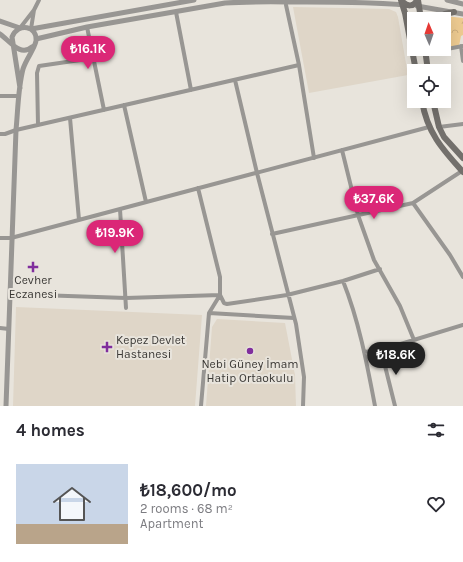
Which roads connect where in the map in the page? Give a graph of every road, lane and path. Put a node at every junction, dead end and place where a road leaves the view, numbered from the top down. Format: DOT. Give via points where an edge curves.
graph roads {
  1 [pos="39,0"];
  2 [pos="194,0"];
  3 [pos="447,0"];
  4 [pos="175,2"];
  5 [pos="418,2"];
  6 [pos="456,2"];
  7 [pos="404,3"];
  8 [pos="463,4"];
  9 [pos="286,5"];
  10 [pos="34,10"];
  11 [pos="176,12"];
  12 [pos="420,12"];
  13 [pos="454,12"];
  14 [pos="451,13"];
  15 [pos="463,14"];
  16 [pos="0,21"];
  17 [pos="87,27"];
  18 [pos="20,28"];
  19 [pos="31,29"];
  20 [pos="0,34"];
  21 [pos="36,39"];
  22 [pos="14,45"];
  23 [pos="33,46"];
  24 [pos="462,46"];
  25 [pos="451,47"];
  26 [pos="94,58"];
  27 [pos="463,61"];
  28 [pos="415,64"];
  29 [pos="299,65"];
  30 [pos="235,80"];
  31 [pos="20,88"];
  32 [pos="191,90"];
  33 [pos="0,96"];
  34 [pos="19,96"];
  35 [pos="124,106"];
  36 [pos="424,108"];
  37 [pos="435,108"];
  38 [pos="104,110"];
  39 [pos="70,118"];
  40 [pos="463,124"];
  41 [pos="38,125"];
  42 [pos="429,127"];
  43 [pos="439,127"];
  44 [pos="16,130"];
  45 [pos="0,134"];
  46 [pos="342,150"];
  47 [pos="314,158"];
  48 [pos="463,158"];
  49 [pos="463,172"];
  50 [pos="257,173"];
  51 [pos="198,188"];
  52 [pos="146,202"];
  53 [pos="413,203"];
  54 [pos="120,209"];
  55 [pos="358,215"];
  56 [pos="79,220"];
  57 [pos="272,234"];
  58 [pos="0,238"];
  59 [pos="11,238"];
  60 [pos="380,270"];
  61 [pos="463,277"];
  62 [pos="343,282"];
  63 [pos="10,294"];
  64 [pos="220,295"];
  65 [pos="287,295"];
  66 [pos="126,298"];
  67 [pos="126,308"];
  68 [pos="209,313"];
  69 [pos="294,318"];
  70 [pos="463,325"];
  71 [pos="0,328"];
  72 [pos="9,328"];
  73 [pos="414,340"];
  74 [pos="382,350"];
  75 [pos="364,352"];
  76 [pos="6,406"];
  77 [pos="201,406"];
  78 [pos="303,406"];
  79 [pos="375,406"];
  80 [pos="395,406"];
  1 -- 10 [label="street"];
  2 -- 4 [label="street"];
  3 -- 6 [label="street"];
  4 -- 19 [label="street"];
  5 -- 7 [label="main road"];
  5 -- 12 [label="main road"];
  5 -- 13 [label="street"];
  6 -- 8 [label="street"];
  7 -- 11 [label="street" via="242,2"];
  7 -- 28 [label="main road"];
  9 -- 29 [label="street"];
  10 -- 18 [label="street"];
  10 -- 19 [label="street"];
  11 -- 17 [label="street"];
  11 -- 32 [label="street"];
  13 -- 14 [label="main road"];
  13 -- 15 [label="street"];
  16 -- 18 [label="street"];
  17 -- 21 [label="street"];
  17 -- 26 [label="street"];
  18 -- 19 [label="street"];
  18 -- 22 [label="street" via="14,33"];
  19 -- 21 [label="street"];
  20 -- 22 [label="street"];
  21 -- 23 [label="street"];
  22 -- 23 [label="street" via="23,51"];
  22 -- 31 [label="street"];
  23 -- 31 [label="street" via="23,68"];
  24 -- 25 [label="street"];
  24 -- 27 [label="street"];
  26 -- 38 [label="street"];
  26 -- 41 [label="street" via="39,66"];
  29 -- 30 [label="street"];
  29 -- 47 [label="street"];
  30 -- 32 [label="street"];
  30 -- 50 [label="street"];
  31 -- 34 [label="street"];
  32 -- 35 [label="street"];
  33 -- 34 [label="street"];
  34 -- 44 [label="street"];
  35 -- 38 [label="street"];
  35 -- 52 [label="street"];
  36 -- 42 [label="main road"];
  37 -- 43 [label="main road"];
  38 -- 39 [label="street"];
  39 -- 41 [label="street"];
  39 -- 56 [label="street"];
  40 -- 43 [label="street"];
  41 -- 44 [label="street"];
  42 -- 46 [label="street"];
  42 -- 49 [label="main road" via="437,142"];
  43 -- 48 [label="main road" via="444,137"];
  44 -- 45 [label="street"];
  44 -- 59 [label="street"];
  46 -- 47 [label="street"];
  46 -- 55 [label="street"];
  47 -- 50 [label="street"];
  49 -- 53 [label="street"];
  50 -- 51 [label="street"];
  50 -- 57 [label="street"];
  51 -- 52 [label="street"];
  51 -- 64 [label="street" via="220,277"];
  52 -- 54 [label="street"];
  53 -- 55 [label="street"];
  53 -- 61 [label="street"];
  54 -- 56 [label="street"];
  54 -- 66 [label="street"];
  55 -- 57 [label="street"];
  55 -- 60 [label="street"];
  56 -- 59 [label="street"];
  57 -- 65 [label="street"];
  58 -- 59 [label="street"];
  59 -- 63 [label="street"];
  60 -- 62 [label="street"];
  60 -- 73 [label="street" via="400,306"];
  62 -- 65 [label="street"];
  62 -- 75 [label="street" via="352,304"];
  63 -- 66 [label="street"];
  63 -- 72 [label="street"];
  64 -- 65 [label="street" via="227,304"];
  64 -- 66 [label="street"];
  64 -- 68 [label="street"];
  65 -- 69 [label="street"];
  66 -- 67 [label="street"];
  68 -- 69 [label="street"];
  68 -- 77 [label="street"];
  69 -- 78 [label="street" via="304,377"];
  70 -- 73 [label="street"];
  71 -- 72 [label="street"];
  72 -- 76 [label="street"];
  73 -- 74 [label="street"];
  74 -- 75 [label="street"];
  74 -- 80 [label="street"];
  75 -- 79 [label="street"];
}
